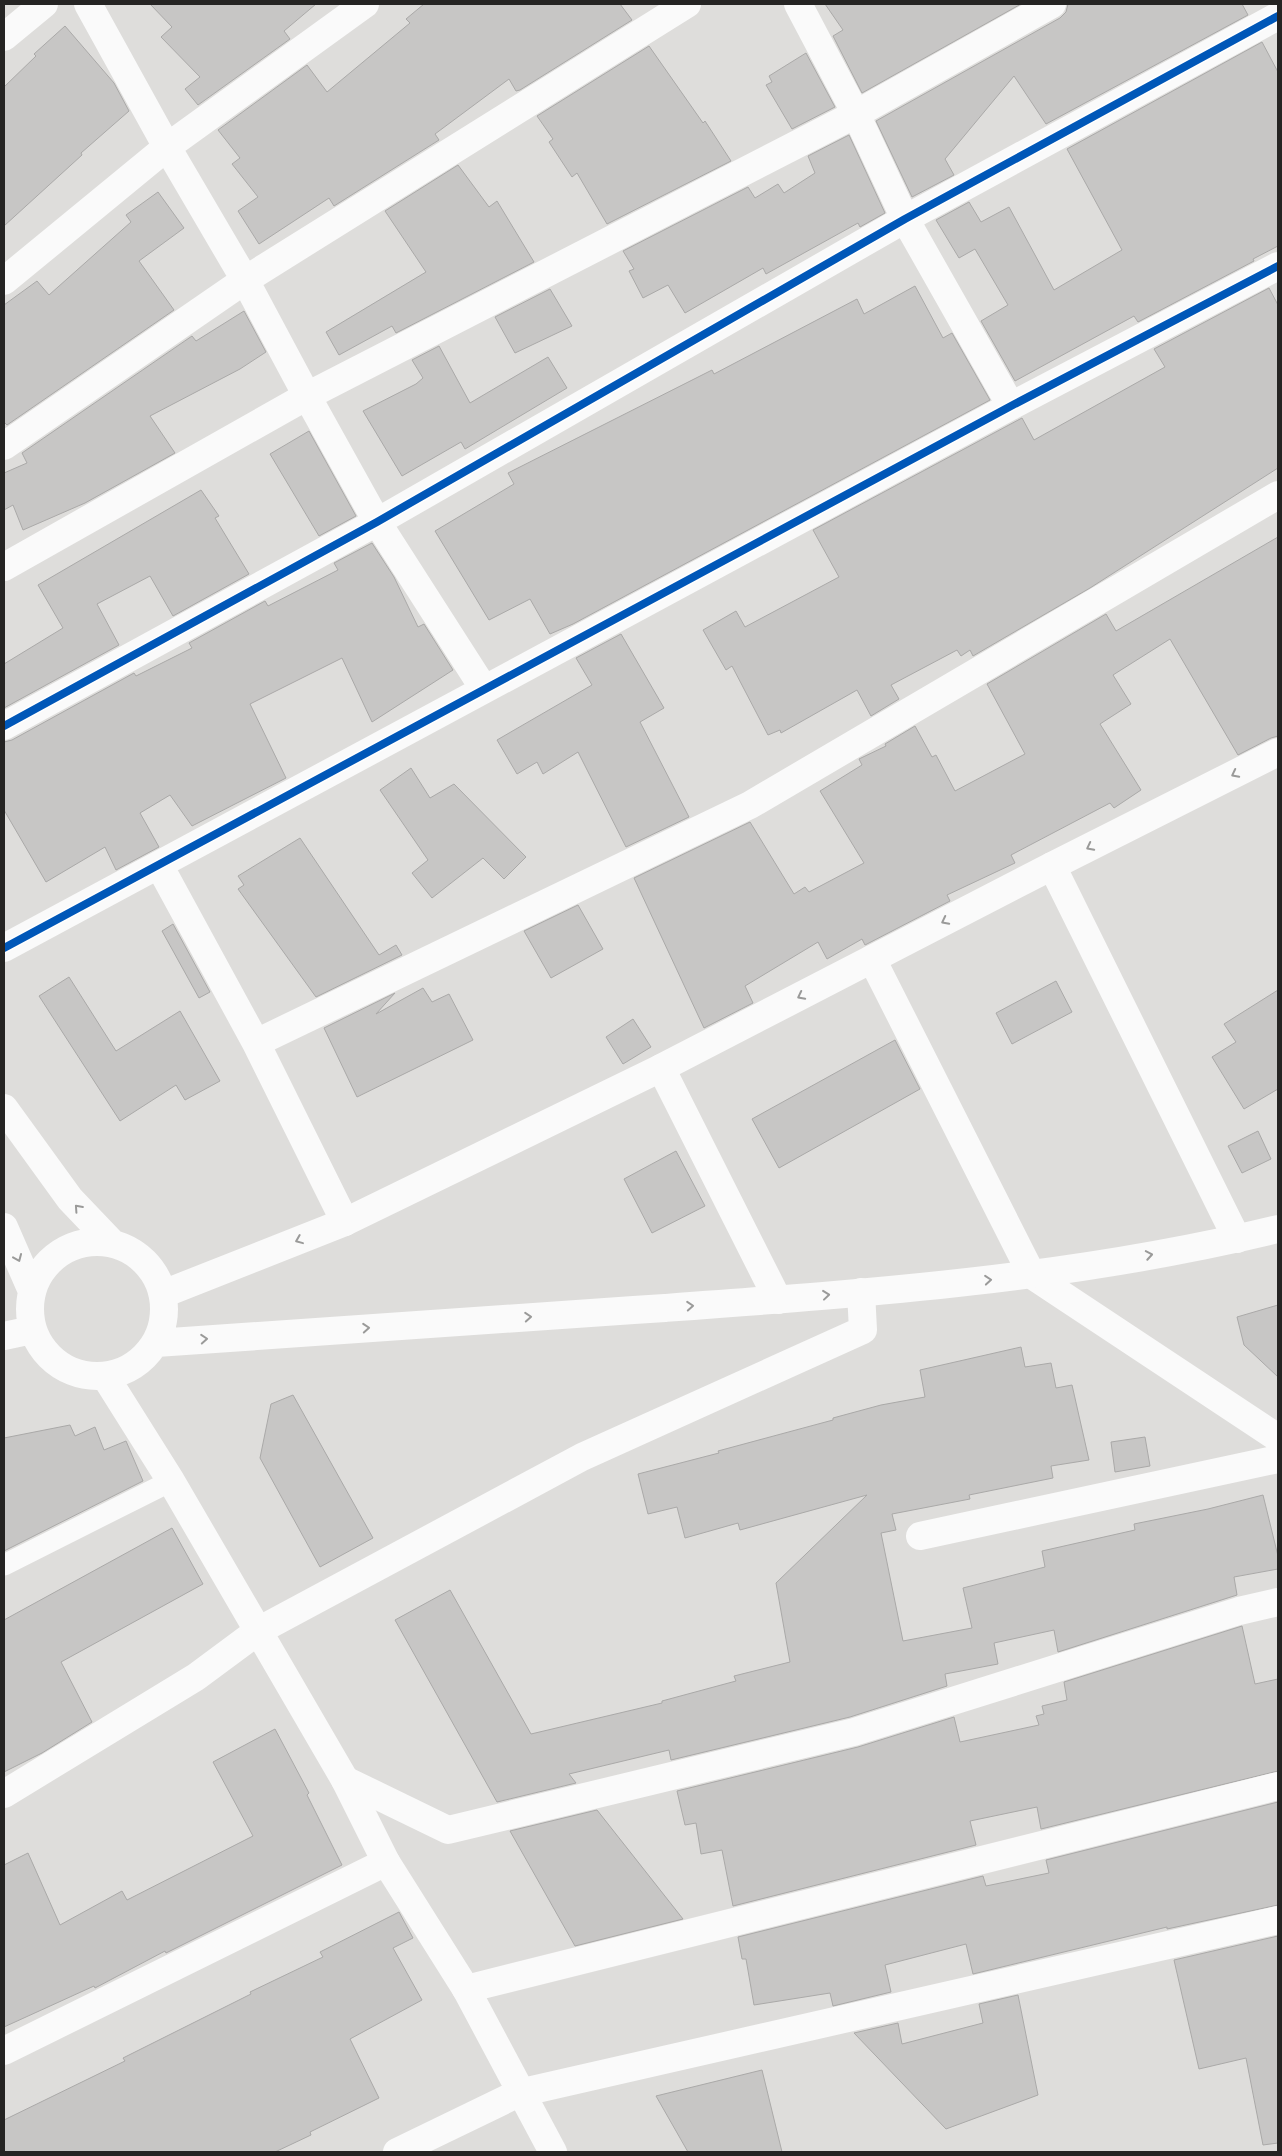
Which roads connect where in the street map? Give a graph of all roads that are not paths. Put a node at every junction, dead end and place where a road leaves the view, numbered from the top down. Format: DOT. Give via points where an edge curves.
graph roads {
  1 [pos="44,4"];
  2 [pos="88,4"];
  3 [pos="365,4"];
  4 [pos="687,4"];
  5 [pos="798,4"];
  6 [pos="1052,4"];
  7 [pos="1278,16"];
  8 [pos="4,37"];
  9 [pos="856,114"];
  10 [pos="167,147"];
  11 [pos="905,219"];
  12 [pos="1278,266"];
  13 [pos="245,280"];
  14 [pos="4,281"];
  15 [pos="307,396"];
  16 [pos="1011,406"];
  17 [pos="4,446"];
  18 [pos="1278,495"];
  19 [pos="377,522"];
  20 [pos="4,567"];
  21 [pos="484,689"];
  22 [pos="4,726"];
  23 [pos="1278,752"];
  24 [pos="159,865"];
  25 [pos="1052,866"];
  26 [pos="4,948"];
  27 [pos="872,959"];
  28 [pos="256,1043"];
  29 [pos="661,1068"];
  30 [pos="4,1108"];
  31 [pos="345,1222"];
  32 [pos="4,1227"];
  33 [pos="1278,1229"];
  34 [pos="1237,1239"];
  35 [pos="112,1243"];
  36 [pos="1032,1275"];
  37 [pos="31,1289"];
  38 [pos="862,1292"];
  39 [pos="164,1294"];
  40 [pos="778,1300"];
  41 [pos="32,1330"];
  42 [pos="4,1336"];
  43 [pos="156,1343"];
  44 [pos="105,1376"];
  45 [pos="1278,1438"];
  46 [pos="1278,1459"];
  47 [pos="171,1481"];
  48 [pos="920,1536"];
  49 [pos="4,1565"];
  50 [pos="1278,1602"];
  51 [pos="258,1631"];
  52 [pos="345,1780"];
  53 [pos="1278,1786"];
  54 [pos="4,1794"];
  55 [pos="386,1862"];
  56 [pos="1278,1920"];
  57 [pos="466,1989"];
  58 [pos="4,2052"];
  59 [pos="519,2093"];
  60 [pos="397,2152"];
  61 [pos="552,2152"];
  1 -- 8 [label="street"];
  2 -- 10 [label="street"];
  3 -- 10 [label="street"];
  4 -- 13 [label="street"];
  5 -- 9 [label="street"];
  6 -- 9 [label="street"];
  7 -- 11 [label="street"];
  9 -- 11 [label="street"];
  9 -- 15 [label="street"];
  10 -- 13 [label="street"];
  10 -- 14 [label="street"];
  11 -- 16 [label="street"];
  11 -- 19 [label="street"];
  12 -- 16 [label="street"];
  13 -- 15 [label="street"];
  13 -- 17 [label="street"];
  15 -- 19 [label="street"];
  15 -- 20 [label="street"];
  16 -- 21 [label="street"];
  18 -- 28 [label="street" via="750,805"];
  19 -- 21 [label="street"];
  19 -- 22 [label="street"];
  21 -- 24 [label="street"];
  23 -- 25 [label="street, one-way"];
  24 -- 26 [label="street"];
  24 -- 28 [label="street"];
  25 -- 27 [label="street, one-way"];
  25 -- 34 [label="street"];
  27 -- 29 [label="street, one-way"];
  27 -- 36 [label="street"];
  28 -- 31 [label="street"];
  29 -- 31 [label="street"];
  29 -- 40 [label="street"];
  35 -- 30 [label="street, one-way" via="70,1199"];
  31 -- 39 [label="street, one-way"];
  32 -- 37 [label="street, one-way"];
  33 -- 34 [label="street"];
  36 -- 34 [label="street, one-way"];
  35 -- 37 [label="street" via="86,1242 62,1250 43,1267"];
  35 -- 39 [label="street" via="135,1252 153,1270"];
  38 -- 36 [label="street, one-way"];
  36 -- 45 [label="street"];
  37 -- 41 [label="street"];
  40 -- 38 [label="street, one-way"];
  38 -- 51 [label="street" via="863,1330 582,1457"];
  39 -- 43 [label="street" via="164,1319"];
  43 -- 40 [label="street, one-way"];
  41 -- 42 [label="street"];
  41 -- 44 [label="street" via="43,1351 60,1366 82,1375"];
  43 -- 44 [label="street" via="134,1366"];
  44 -- 47 [label="street"];
  46 -- 48 [label="street"];
  47 -- 49 [label="lane"];
  47 -- 51 [label="street"];
  50 -- 52 [label="street" via="1229,1614 854,1732 448,1830"];
  51 -- 52 [label="street"];
  51 -- 54 [label="street" via="196,1677"];
  52 -- 55 [label="street"];
  53 -- 57 [label="street"];
  55 -- 57 [label="street"];
  55 -- 58 [label="street"];
  56 -- 59 [label="street"];
  57 -- 59 [label="street"];
  59 -- 60 [label="street"];
  59 -- 61 [label="street"];
}
